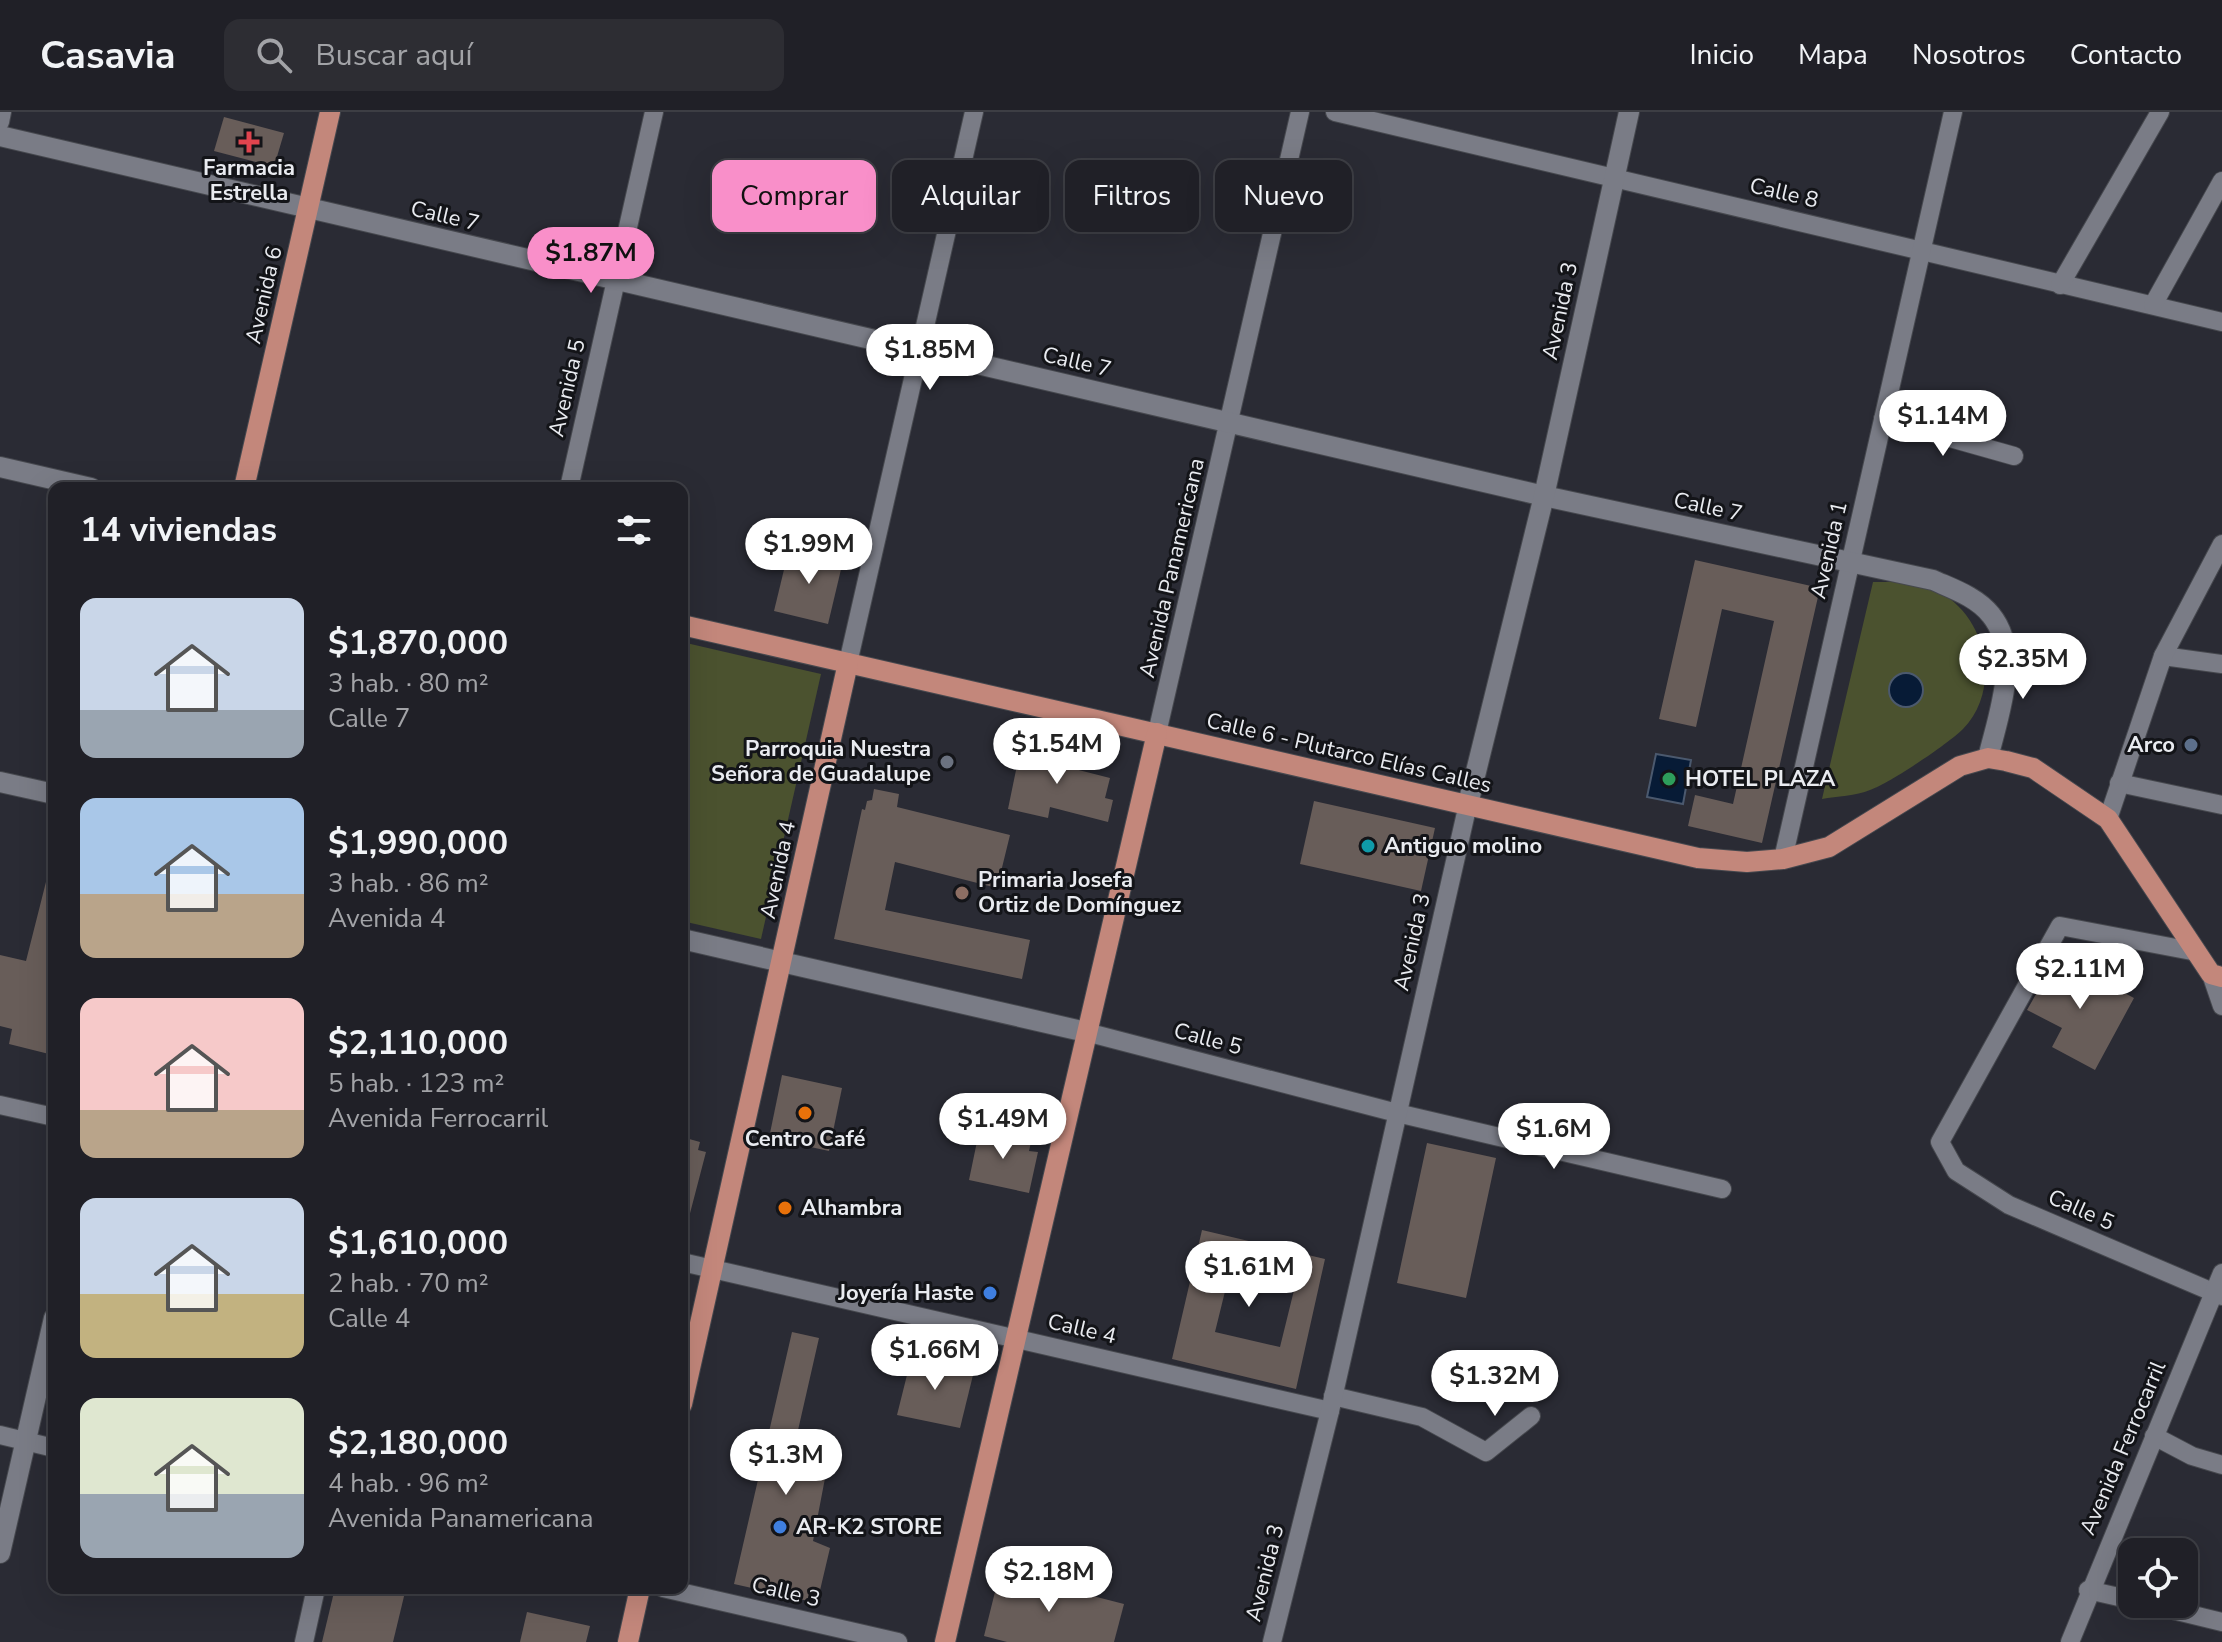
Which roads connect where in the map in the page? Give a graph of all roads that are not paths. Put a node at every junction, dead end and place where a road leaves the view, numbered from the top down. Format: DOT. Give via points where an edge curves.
graph roads {
  1 [pos="2,112"];
  2 [pos="330,112"];
  3 [pos="654,112"];
  4 [pos="974,112"];
  5 [pos="1300,112"];
  6 [pos="1335,112"];
  7 [pos="1629,112"];
  8 [pos="1953,112"];
  9 [pos="2160,112"];
  10 [pos="0,122"];
  11 [pos="0,136"];
  12 [pos="1614,178"];
  13 [pos="2222,181"];
  14 [pos="308,208"];
  15 [pos="1921,250"];
  16 [pos="616,281"];
  17 [pos="2060,285"];
  18 [pos="2153,305"];
  19 [pos="2222,322"];
  20 [pos="918,350"];
  21 [pos="1883,419"];
  22 [pos="1231,423"];
  23 [pos="2014,456"];
  24 [pos="0,467"];
  25 [pos="65,482"];
  26 [pos="245,482"];
  27 [pos="570,482"];
  28 [pos="1544,496"];
  29 [pos="2219,555"];
  30 [pos="1850,563"];
  31 [pos="688,626"];
  32 [pos="2163,656"];
  33 [pos="848,663"];
  34 [pos="2222,664"];
  35 [pos="1157,733"];
  36 [pos="1988,758"];
  37 [pos="0,782"];
  38 [pos="2119,783"];
  39 [pos="48,793"];
  40 [pos="1468,804"];
  41 [pos="2222,805"];
  42 [pos="2108,819"];
  43 [pos="1783,859"];
  44 [pos="688,940"];
  45 [pos="2197,952"];
  46 [pos="782,962"];
  47 [pos="2216,976"];
  48 [pos="2222,1006"];
  49 [pos="1086,1032"];
  50 [pos="0,1105"];
  51 [pos="1397,1113"];
  52 [pos="48,1116"];
  53 [pos="1722,1189"];
  54 [pos="688,1263"];
  55 [pos="712,1269"];
  56 [pos="2222,1273"];
  57 [pos="2218,1296"];
  58 [pos="1015,1339"];
  59 [pos="48,1344"];
  60 [pos="688,1377"];
  61 [pos="1332,1404"];
  62 [pos="1531,1416"];
  63 [pos="0,1435"];
  64 [pos="2154,1436"];
  65 [pos="26,1441"];
  66 [pos="48,1446"];
  67 [pos="2222,1465"];
  68 [pos="0,1553"];
  69 [pos="2088,1590"];
  70 [pos="315,1594"];
  71 [pos="639,1594"];
  72 [pos="688,1594"];
  73 [pos="2118,1597"];
  74 [pos="2198,1616"];
  75 [pos="2222,1622"];
  76 [pos="304,1642"];
  77 [pos="628,1642"];
  78 [pos="898,1642"];
  79 [pos="945,1642"];
  80 [pos="1272,1642"];
  81 [pos="2070,1642"];
  1 -- 10 [label="street"];
  2 -- 14 [label="main road, Avenida 6"];
  3 -- 16 [label="street, Avenida 5"];
  4 -- 20 [label="street, Avenida 4"];
  5 -- 22 [label="street, Avenida Panamericana"];
  6 -- 12 [label="street, Calle 8"];
  7 -- 12 [label="street, Avenida 3"];
  8 -- 15 [label="street, Avenida 1"];
  9 -- 17 [label="street"];
  11 -- 14 [label="street, Calle 7"];
  12 -- 15 [label="street, Calle 8"];
  12 -- 28 [label="street, Avenida 3"];
  13 -- 18 [label="street"];
  14 -- 16 [label="street, Calle 7"];
  14 -- 26 [label="main road, Avenida 6"];
  15 -- 17 [label="street, Calle 8"];
  15 -- 21 [label="street, Avenida 1"];
  16 -- 20 [label="street, Calle 7"];
  16 -- 27 [label="street, Avenida 5"];
  17 -- 18 [label="street, Calle 8"];
  18 -- 19 [label="street, Calle 8"];
  20 -- 22 [label="street, Calle 7"];
  20 -- 33 [label="street, Avenida 4"];
  21 -- 23 [label="street"];
  21 -- 30 [label="street, Avenida 1"];
  22 -- 28 [label="street, Calle 7"];
  22 -- 35 [label="street, Avenida Panamericana"];
  24 -- 25 [label="street"];
  28 -- 30 [label="street, Calle 7"];
  28 -- 40 [label="street, Avenida 3"];
  29 -- 32 [label="street"];
  30 -- 36 [label="street, Calle 7" via="1933,580 1969,596 1991,615 2003,638 2005,668"];
  30 -- 43 [label="street, Avenida 1"];
  31 -- 33 [label="main road, Calle 6 - Plutarco Elías Calles"];
  32 -- 34 [label="street"];
  32 -- 38 [label="street"];
  33 -- 35 [label="main road, Calle 6 - Plutarco Elías Calles"];
  33 -- 46 [label="main road, Avenida 4"];
  35 -- 40 [label="main road, Calle 6 - Plutarco Elías Calles"];
  35 -- 49 [label="main road, Avenida Panamericana"];
  36 -- 42 [label="main road" via="2033,768"];
  36 -- 43 [label="main road, Calle 6 - Plutarco Elías Calles" via="1960,766 1829,847"];
  37 -- 39 [label="street"];
  38 -- 41 [label="street"];
  38 -- 42 [label="street"];
  40 -- 43 [label="main road, Calle 6 - Plutarco Elías Calles" via="1698,858"];
  40 -- 51 [label="street, Avenida 3"];
  42 -- 45 [label="main road"];
  44 -- 46 [label="street, Calle 5"];
  45 -- 47 [label="main road"];
  45 -- 57 [label="street, Calle 5" via="2060,926 1940,1142 1956,1171 2009,1205"];
  46 -- 49 [label="street, Calle 5"];
  46 -- 55 [label="main road, Avenida 4"];
  47 -- 48 [label="street"];
  49 -- 51 [label="street, Calle 5"];
  49 -- 58 [label="main road, Avenida Panamericana"];
  50 -- 52 [label="street"];
  51 -- 53 [label="street, Calle 5"];
  51 -- 61 [label="street, Avenida 3"];
  54 -- 55 [label="street, Calle 4"];
  55 -- 58 [label="street, Calle 4"];
  55 -- 60 [label="main road, Avenida 4"];
  56 -- 57 [label="street, Avenida Ferrocarril"];
  57 -- 64 [label="street, Avenida Ferrocarril"];
  58 -- 61 [label="street, Calle 4"];
  58 -- 79 [label="main road, Avenida Panamericana"];
  59 -- 65 [label="street"];
  61 -- 62 [label="street, Calle 4" via="1422,1417 1486,1452"];
  61 -- 80 [label="street, Avenida 3"];
  63 -- 65 [label="street"];
  64 -- 67 [label="street"];
  64 -- 69 [label="street, Avenida Ferrocarril"];
  65 -- 66 [label="street"];
  65 -- 68 [label="street"];
  69 -- 73 [label="street"];
  69 -- 81 [label="street, Avenida Ferrocarril"];
  70 -- 76 [label="street"];
  71 -- 77 [label="main road"];
  72 -- 78 [label="street, Calle 3"];
  74 -- 75 [label="street"];
}
